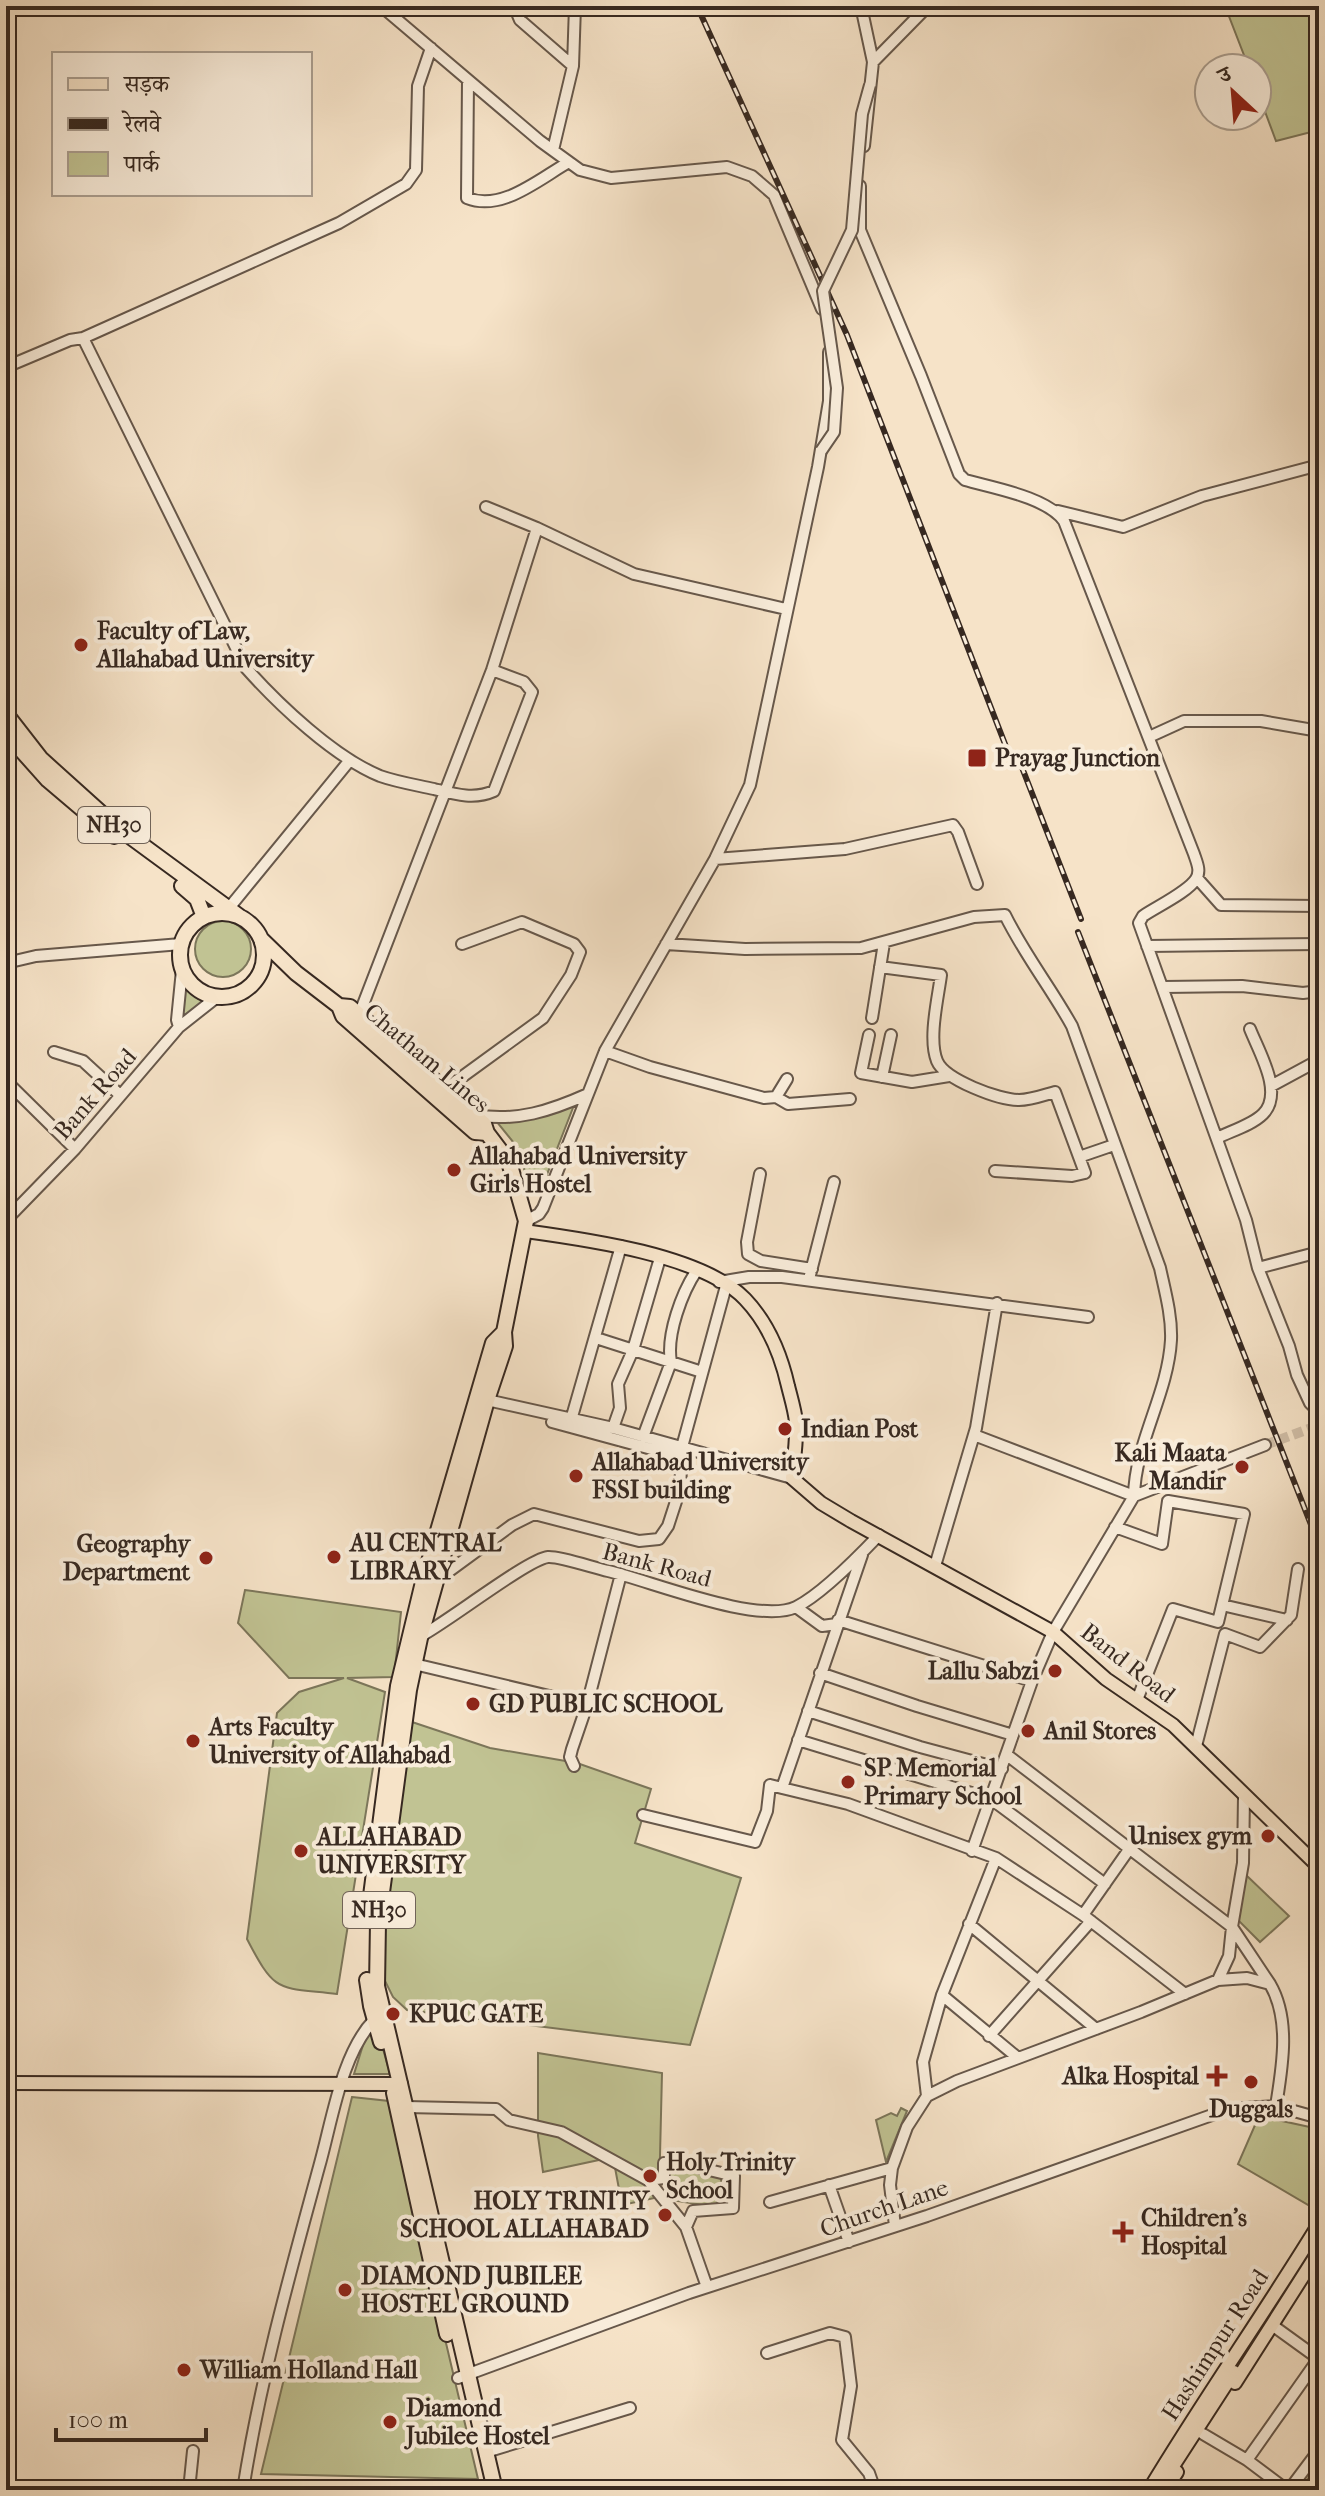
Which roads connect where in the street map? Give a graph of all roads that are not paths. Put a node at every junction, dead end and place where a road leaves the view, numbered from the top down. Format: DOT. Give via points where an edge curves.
graph roads {
  1 [pos="381,6"];
  2 [pos="514,6"];
  3 [pos="575,6"];
  4 [pos="861,6"];
  5 [pos="928,6"];
  6 [pos="431,48"];
  7 [pos="873,62"];
  8 [pos="573,66"];
  9 [pos="468,80"];
  10 [pos="870,85"];
  11 [pos="553,150"];
  12 [pos="569,162"];
  13 [pos="83,338"];
  14 [pos="6,367"];
  15 [pos="821,451"];
  16 [pos="1319,465"];
  17 [pos="486,507"];
  18 [pos="1058,511"];
  19 [pos="537,528"];
  20 [pos="786,609"];
  21 [pos="492,670"];
  22 [pos="6,714"];
  23 [pos="1319,731"];
  24 [pos="6,733"];
  25 [pos="1149,737"];
  26 [pos="350,760"];
  27 [pos="445,792"];
  28 [pos="715,859"];
  29 [pos="1197,878"];
  30 [pos="977,884"];
  31 [pos="1319,906"];
  32 [pos="234,913"];
  33 [pos="204,917"];
  34 [pos="261,939"];
  35 [pos="884,943"];
  36 [pos="181,944"];
  37 [pos="462,944"];
  38 [pos="666,944"];
  39 [pos="1319,944"];
  40 [pos="1147,946"];
  41 [pos="6,963"];
  42 [pos="880,967"];
  43 [pos="182,970"];
  44 [pos="1164,987"];
  45 [pos="1319,991"];
  46 [pos="217,997"];
  47 [pos="339,1006"];
  48 [pos="359,1015"];
  49 [pos="872,1018"];
  50 [pos="179,1027"];
  51 [pos="1250,1029"];
  52 [pos="869,1035"];
  53 [pos="891,1035"];
  54 [pos="605,1051"];
  55 [pos="54,1052"];
  56 [pos="1319,1060"];
  57 [pos="949,1076"];
  58 [pos="882,1077"];
  59 [pos="787,1079"];
  60 [pos="6,1081"];
  61 [pos="1271,1086"];
  62 [pos="444,1090"];
  63 [pos="588,1094"];
  64 [pos="120,1095"];
  65 [pos="776,1097"];
  66 [pos="850,1099"];
  67 [pos="471,1114"];
  68 [pos="487,1133"];
  69 [pos="1217,1138"];
  70 [pos="1114,1145"];
  71 [pos="75,1149"];
  72 [pos="1079,1157"];
  73 [pos="995,1171"];
  74 [pos="760,1174"];
  75 [pos="834,1182"];
  76 [pos="9,1213"];
  77 [pos="525,1226"];
  78 [pos="621,1246"];
  79 [pos="1319,1252"];
  80 [pos="660,1258"];
  81 [pos="1258,1268"];
  82 [pos="812,1269"];
  83 [pos="697,1270"];
  84 [pos="808,1280"];
  85 [pos="722,1284"];
  86 [pos="997,1303"];
  87 [pos="1088,1317"];
  88 [pos="504,1332"];
  89 [pos="596,1338"];
  90 [pos="633,1350"];
  91 [pos="671,1362"];
  92 [pos="702,1372"];
  93 [pos="487,1400"];
  94 [pos="516,1412"];
  95 [pos="1319,1412"];
  96 [pos="571,1420"];
  97 [pos="613,1428"];
  98 [pos="974,1435"];
  99 [pos="643,1437"];
  100 [pos="1265,1445"];
  101 [pos="681,1452"];
  102 [pos="792,1478"];
  103 [pos="1134,1496"];
  104 [pos="1115,1527"];
  105 [pos="879,1535"];
  106 [pos="862,1553"];
  107 [pos="935,1566"];
  108 [pos="1298,1569"];
  109 [pos="621,1574"];
  110 [pos="437,1580"];
  111 [pos="1222,1605"];
  112 [pos="796,1607"];
  113 [pos="1287,1620"];
  114 [pos="837,1622"];
  115 [pos="1053,1632"];
  116 [pos="415,1637"];
  117 [pos="414,1664"];
  118 [pos="820,1673"];
  119 [pos="1032,1681"];
  120 [pos="1137,1700"];
  121 [pos="587,1705"];
  122 [pos="808,1711"];
  123 [pos="1013,1735"];
  124 [pos="798,1740"];
  125 [pos="1196,1746"];
  126 [pos="1007,1755"];
  127 [pos="574,1766"];
  128 [pos="1002,1769"];
  129 [pos="782,1788"];
  130 [pos="1244,1796"];
  131 [pos="991,1799"];
  132 [pos="643,1815"];
  133 [pos="1130,1848"];
  134 [pos="972,1851"];
  135 [pos="996,1858"];
  136 [pos="1319,1867"];
  137 [pos="1105,1884"];
  138 [pos="1087,1918"];
  139 [pos="969,1924"];
  140 [pos="1232,1927"];
  141 [pos="1040,1980"];
  142 [pos="1218,1980"];
  143 [pos="1270,1984"];
  144 [pos="1185,1994"];
  145 [pos="942,1995"];
  146 [pos="374,2020"];
  147 [pos="1096,2029"];
  148 [pos="989,2036"];
  149 [pos="1018,2058"];
  150 [pos="6,2083"];
  151 [pos="342,2084"];
  152 [pos="396,2084"];
  153 [pos="927,2096"];
  154 [pos="1276,2106"];
  155 [pos="407,2107"];
  156 [pos="1319,2118"];
  157 [pos="892,2168"];
  158 [pos="648,2180"];
  159 [pos="829,2185"];
  160 [pos="770,2202"];
  161 [pos="895,2226"];
  162 [pos="686,2227"];
  163 [pos="1319,2227"];
  164 [pos="849,2242"];
  165 [pos="1319,2251"];
  166 [pos="707,2287"];
  167 [pos="1272,2325"];
  168 [pos="767,2353"];
  169 [pos="1319,2359"];
  170 [pos="462,2377"];
  171 [pos="630,2408"];
  172 [pos="1203,2434"];
  173 [pos="1319,2450"];
  174 [pos="193,2451"];
  175 [pos="486,2452"];
  176 [pos="1247,2460"];
  177 [pos="189,2490"];
  178 [pos="243,2490"];
  179 [pos="486,2490"];
  180 [pos="495,2490"];
  181 [pos="875,2490"];
  182 [pos="1149,2490"];
  183 [pos="1157,2490"];
  184 [pos="1165,2490"];
  185 [pos="1288,2490"];
  1 -- 6 [label="street"];
  2 -- 8 [label="street" via="520,20"];
  3 -- 8 [label="street"];
  4 -- 7 [label="street"];
  5 -- 7 [label="street"];
  6 -- 9 [label="street"];
  6 -- 13 [label="street" via="418,86 416,170 406,184 339,223"];
  7 -- 10 [label="street"];
  8 -- 11 [label="street"];
  9 -- 11 [label="street"];
  9 -- 12 [label="street" via="467,198 503,201"];
  10 -- 15 [label="street, bridge" via="862,114 852,230 823,291 837,388 834,432"];
  10 -- 18 [label="street" via="860,230 959,474"];
  11 -- 12 [label="street"];
  12 -- 15 [label="street" via="611,178 727,167 752,176 774,195 820,300 829,350 829,401"];
  13 -- 14 [label="street"];
  13 -- 26 [label="street" via="246,668"];
  15 -- 20 [label="street"];
  16 -- 18 [label="street" via="1202,496 1123,527"];
  17 -- 19 [label="street"];
  18 -- 25 [label="street"];
  19 -- 20 [label="street" via="634,574"];
  19 -- 21 [label="street"];
  20 -- 28 [label="street" via="750,785"];
  21 -- 27 [label="street"];
  21 -- 27 [label="street" via="529,686 523,720 494,791 478,797"];
  22 -- 32 [label="highway, Chatham Lines / NH30" via="41,759 112,823"];
  23 -- 25 [label="street" via="1261,721 1184,721"];
  24 -- 33 [label="highway, NH30" via="98,824 191,892"];
  25 -- 29 [label="street" via="1199,868"];
  26 -- 27 [label="street" via="381,776"];
  26 -- 32 [label="street"];
  27 -- 48 [label="street"];
  28 -- 30 [label="street" via="845,849 953,825"];
  28 -- 38 [label="street"];
  29 -- 31 [label="street" via="1221,905"];
  29 -- 40 [label="street" via="1143,916 1139,923"];
  32 -- 33 [label="highway"];
  32 -- 34 [label="highway, Chatham Lines / NH30"];
  33 -- 36 [label="highway"];
  34 -- 46 [label="highway" via="264,953 256,980 232,996"];
  34 -- 47 [label="highway, Chatham Lines / NH30"];
  35 -- 38 [label="street" via="861,948 745,949"];
  35 -- 42 [label="street"];
  35 -- 70 [label="street" via="974,917 1005,915 1072,1026"];
  36 -- 41 [label="street"];
  36 -- 43 [label="highway"];
  37 -- 62 [label="street" via="522,922 574,944 580,952 543,1018"];
  38 -- 54 [label="street"];
  39 -- 40 [label="street"];
  40 -- 44 [label="street"];
  42 -- 49 [label="street"];
  42 -- 57 [label="street" via="941,975 934,1030 937,1061"];
  43 -- 46 [label="highway" via="196,988"];
  43 -- 50 [label="street"];
  44 -- 45 [label="street"];
  44 -- 69 [label="street"];
  46 -- 50 [label="street, Bank Road"];
  47 -- 48 [label="highway, Chatham Lines / NH30"];
  47 -- 68 [label="highway, Chatham Lines / NH30" via="343,1016 475,1132"];
  48 -- 62 [label="highway, Chatham Lines / NH30"];
  50 -- 64 [label="street, Bank Road"];
  51 -- 61 [label="street"];
  52 -- 58 [label="street" via="861,1073"];
  53 -- 58 [label="street"];
  54 -- 63 [label="street"];
  54 -- 65 [label="street" via="734,1091"];
  55 -- 64 [label="street" via="83,1061"];
  56 -- 61 [label="street"];
  57 -- 58 [label="street" via="912,1082"];
  57 -- 72 [label="street" via="1004,1098 1022,1100 1055,1092"];
  59 -- 65 [label="street"];
  60 -- 71 [label="street"];
  61 -- 69 [label="street" via="1270,1104 1262,1115"];
  62 -- 67 [label="highway, Chatham Lines / NH30"];
  63 -- 67 [label="street" via="518,1118"];
  63 -- 77 [label="street" via="543,1208"];
  64 -- 71 [label="street, Bank Road"];
  65 -- 66 [label="street" via="788,1104"];
  67 -- 68 [label="highway, Chatham Lines / NH30"];
  68 -- 77 [label="highway, NH30" via="509,1162"];
  69 -- 81 [label="street"];
  70 -- 72 [label="street"];
  70 -- 103 [label="street" via="1160,1268 1171,1341 1134,1472"];
  71 -- 76 [label="street, Bank Road"];
  72 -- 73 [label="street" via="1085,1173 1072,1176"];
  74 -- 82 [label="street" via="748,1254"];
  75 -- 82 [label="street"];
  77 -- 78 [label="main road"];
  77 -- 88 [label="highway, NH30"];
  78 -- 80 [label="main road"];
  78 -- 89 [label="street"];
  79 -- 81 [label="street"];
  80 -- 83 [label="main road"];
  80 -- 90 [label="street"];
  81 -- 95 [label="street" via="1297,1375"];
  82 -- 84 [label="street"];
  83 -- 85 [label="main road"];
  83 -- 91 [label="street" via="678,1309"];
  84 -- 85 [label="street" via="749,1277"];
  84 -- 86 [label="street"];
  85 -- 92 [label="street"];
  85 -- 102 [label="main road" via="743,1297 765,1325 784,1366 796,1422"];
  86 -- 87 [label="street"];
  86 -- 98 [label="street"];
  88 -- 93 [label="highway, NH30" via="505,1346"];
  88 -- 116 [label="highway" via="493,1343 423,1582"];
  89 -- 90 [label="street"];
  89 -- 96 [label="street"];
  90 -- 91 [label="street"];
  90 -- 97 [label="street" via="618,1384 620,1408"];
  91 -- 92 [label="street"];
  91 -- 99 [label="street"];
  92 -- 101 [label="street"];
  93 -- 96 [label="street"];
  93 -- 110 [label="highway, NH30"];
  94 -- 101 [label="street"];
  96 -- 97 [label="street"];
  97 -- 99 [label="street"];
  98 -- 103 [label="street"];
  98 -- 107 [label="street"];
  99 -- 101 [label="street"];
  100 -- 103 [label="street"];
  101 -- 102 [label="street"];
  101 -- 110 [label="street" via="680,1489 659,1539 639,1541 534,1514"];
  102 -- 105 [label="main road, Band Road" via="821,1503"];
  103 -- 104 [label="street"];
  104 -- 111 [label="street" via="1162,1544 1168,1501 1244,1514"];
  104 -- 115 [label="street"];
  105 -- 106 [label="street"];
  105 -- 107 [label="main road, Band Road"];
  106 -- 112 [label="street"];
  106 -- 114 [label="street"];
  107 -- 115 [label="main road, Band Road"];
  108 -- 113 [label="street"];
  109 -- 112 [label="street, Bank Road" via="734,1607"];
  109 -- 116 [label="street, Bank Road" via="548,1557"];
  109 -- 121 [label="street"];
  110 -- 116 [label="highway, NH30"];
  111 -- 113 [label="street"];
  111 -- 120 [label="street" via="1218,1622 1173,1609"];
  112 -- 114 [label="street" via="822,1626"];
  113 -- 125 [label="street" via="1260,1647 1225,1634"];
  114 -- 118 [label="street"];
  114 -- 119 [label="street"];
  115 -- 119 [label="street"];
  115 -- 120 [label="main road, Band Road"];
  116 -- 117 [label="highway, NH30"];
  116 -- 146 [label="highway" via="398,1686 367,1936"];
  117 -- 121 [label="street"];
  117 -- 152 [label="highway, NH30" via="376,1955"];
  118 -- 122 [label="street"];
  118 -- 123 [label="street"];
  119 -- 123 [label="street"];
  120 -- 125 [label="main road, Band Road"];
  121 -- 127 [label="street" via="570,1757"];
  122 -- 124 [label="street"];
  122 -- 128 [label="street"];
  123 -- 126 [label="street"];
  124 -- 129 [label="street"];
  124 -- 131 [label="street"];
  125 -- 130 [label="main road, Band Road"];
  126 -- 128 [label="street"];
  126 -- 133 [label="street"];
  128 -- 131 [label="street"];
  129 -- 132 [label="street" via="770,1785 755,1842"];
  129 -- 134 [label="street" via="848,1804 909,1833"];
  130 -- 136 [label="main road, Band Road"];
  130 -- 140 [label="street" via="1243,1863"];
  131 -- 134 [label="street"];
  131 -- 137 [label="street"];
  133 -- 137 [label="street"];
  133 -- 140 [label="street"];
  134 -- 135 [label="street"];
  135 -- 138 [label="street"];
  135 -- 139 [label="street"];
  137 -- 138 [label="street"];
  138 -- 141 [label="street"];
  138 -- 144 [label="street"];
  139 -- 141 [label="street"];
  139 -- 145 [label="street"];
  140 -- 142 [label="street" via="1229,1956"];
  140 -- 143 [label="street"];
  141 -- 147 [label="street"];
  141 -- 148 [label="street"];
  142 -- 143 [label="street" via="1247,1978"];
  142 -- 144 [label="street"];
  143 -- 154 [label="street" via="1282,2027"];
  144 -- 147 [label="street"];
  145 -- 148 [label="street"];
  145 -- 153 [label="street" via="923,2062"];
  146 -- 151 [label="street" via="358,2040"];
  146 -- 152 [label="highway"];
  147 -- 149 [label="street"];
  148 -- 149 [label="street"];
  149 -- 153 [label="street"];
  150 -- 151 [label="main road"];
  151 -- 152 [label="main road"];
  151 -- 178 [label="street" via="290,2274"];
  152 -- 155 [label="highway, NH30"];
  152 -- 170 [label="highway"];
  153 -- 157 [label="street" via="907,2127"];
  154 -- 156 [label="street, Church Lane"];
  154 -- 161 [label="street, Church Lane" via="1229,2109"];
  155 -- 158 [label="street" via="496,2109 509,2120 561,2132"];
  155 -- 170 [label="highway, NH30"];
  157 -- 159 [label="street"];
  157 -- 161 [label="street"];
  158 -- 162 [label="street"];
  158 -- 162 [label="street" via="664,2178 664,2163 734,2176 733,2208 693,2211"];
  159 -- 160 [label="street"];
  159 -- 164 [label="street"];
  161 -- 164 [label="street, Church Lane"];
  162 -- 166 [label="street"];
  163 -- 182 [label="main road, Hashimpur Road"];
  163 -- 183 [label="main road"];
  164 -- 166 [label="street, Church Lane"];
  165 -- 167 [label="main road"];
  166 -- 170 [label="street, Church Lane"];
  167 -- 169 [label="street"];
  167 -- 172 [label="main road"];
  168 -- 181 [label="street" via="830,2333 845,2337 851,2386 842,2440 869,2473"];
  169 -- 176 [label="street"];
  170 -- 175 [label="highway, NH30"];
  170 -- 179 [label="highway"];
  171 -- 175 [label="street"];
  172 -- 176 [label="street"];
  172 -- 184 [label="main road"];
  173 -- 185 [label="street"];
  174 -- 177 [label="street"];
  175 -- 180 [label="highway, NH30"];
  176 -- 185 [label="street"];
}
